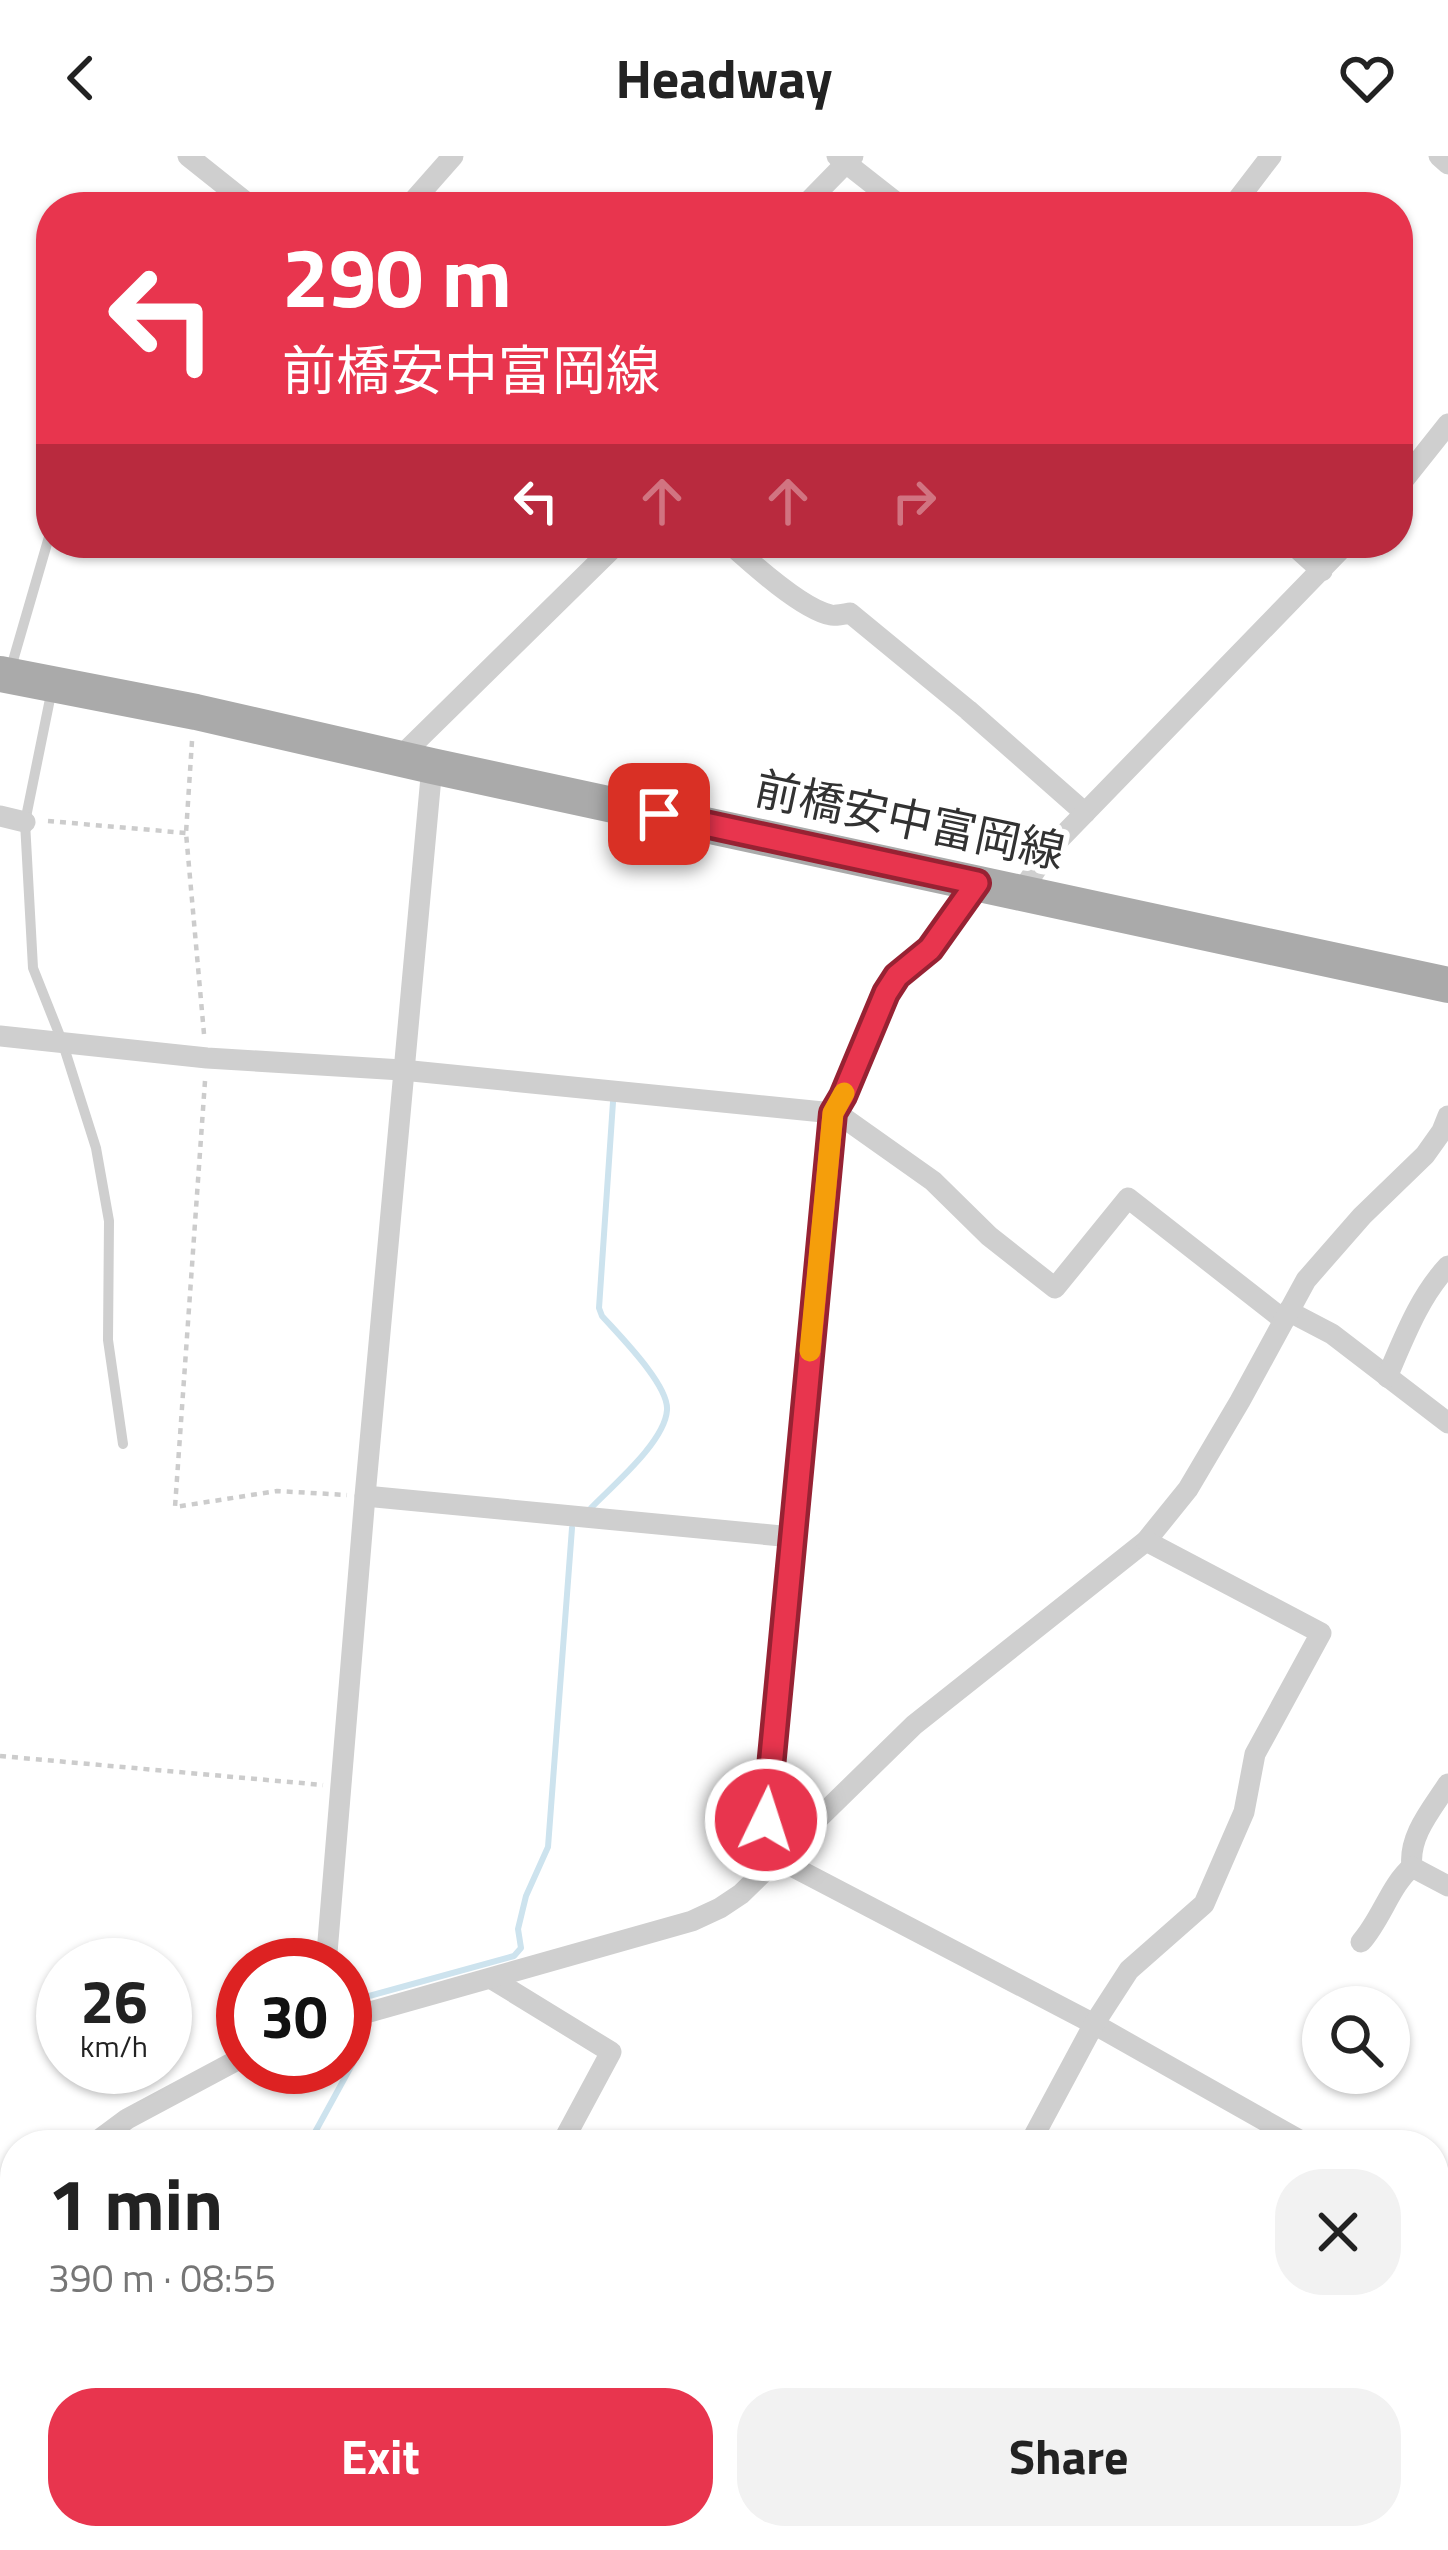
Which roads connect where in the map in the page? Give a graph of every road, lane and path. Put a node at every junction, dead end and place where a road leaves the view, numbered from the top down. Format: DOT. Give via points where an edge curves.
graph roads {
  1 [pos="453,156"];
  2 [pos="1271,156"];
  3 [pos="1439,156"];
  4 [pos="194,158"];
  5 [pos="846,158"];
  6 [pos="1448,164"];
  7 [pos="232,192"];
  8 [pos="421,192"];
  9 [pos="816,192"];
  10 [pos="885,192"];
  11 [pos="1243,192"];
  12 [pos="1448,424"];
  13 [pos="1413,468"];
  14 [pos="42,558"];
  15 [pos="604,558"];
  16 [pos="746,558"];
  17 [pos="1308,558"];
  18 [pos="1334,558"];
  19 [pos="1322,571"];
  20 [pos="4,675"];
  21 [pos="52,684"];
  22 [pos="196,712"];
  23 [pos="415,762"];
  24 [pos="1084,813"];
  25 [pos="0,816"];
  26 [pos="25,822"];
  27 [pos="186,833"];
  28 [pos="977,883"];
  29 [pos="1021,892"];
  30 [pos="1448,985"];
  31 [pos="0,1036"];
  32 [pos="62,1042"];
  33 [pos="206,1058"];
  34 [pos="402,1070"];
  35 [pos="833,1113"];
  36 [pos="1448,1116"];
  37 [pos="1448,1266"];
  38 [pos="1286,1316"];
  39 [pos="1387,1377"];
  40 [pos="1448,1423"];
  41 [pos="123,1444"];
  42 [pos="365,1496"];
  43 [pos="792,1537"];
  44 [pos="1146,1541"];
  45 [pos="0,1756"];
  46 [pos="1448,1784"];
  47 [pos="341,1786"];
  48 [pos="785,1852"];
  49 [pos="1412,1867"];
  50 [pos="1448,1886"];
  51 [pos="328,1938"];
  52 [pos="1361,1942"];
  53 [pos="492,1979"];
  54 [pos="372,2012"];
  55 [pos="1094,2024"];
  56 [pos="216,2071"];
  57 [pos="112,2130"];
  58 [pos="569,2130"];
  59 [pos="1037,2130"];
  60 [pos="1281,2130"];
  1 -- 8 [label="street"];
  2 -- 11 [label="street"];
  3 -- 6 [label="street"];
  4 -- 7 [label="street"];
  5 -- 9 [label="street"];
  5 -- 10 [label="street"];
  12 -- 13 [label="street"];
  14 -- 20 [label="lane"];
  15 -- 23 [label="street"];
  16 -- 24 [label="street" via="807,603 832,616 850,614"];
  17 -- 19 [label="street"];
  18 -- 19 [label="street"];
  19 -- 24 [label="street"];
  20 -- 21 [label="main road, 前橋安中富岡線"];
  21 -- 22 [label="main road, 前橋安中富岡線"];
  21 -- 26 [label="lane"];
  22 -- 23 [label="main road, 前橋安中富岡線"];
  22 -- 27 [label="path"];
  23 -- 28 [label="main road, 前橋安中富岡線"];
  23 -- 34 [label="street"];
  24 -- 29 [label="street"];
  25 -- 26 [label="street"];
  26 -- 27 [label="path"];
  26 -- 32 [label="lane" via="33,968"];
  27 -- 33 [label="path"];
  28 -- 29 [label="main road, 前橋安中富岡線"];
  28 -- 35 [label="street" via="886,993"];
  29 -- 30 [label="main road, 前橋安中富岡線"];
  31 -- 32 [label="street"];
  32 -- 33 [label="street"];
  32 -- 41 [label="lane" via="97,1148 109,1222 108,1340"];
  33 -- 34 [label="street"];
  33 -- 42 [label="path" via="175,1507 277,1491"];
  34 -- 35 [label="street"];
  34 -- 42 [label="street"];
  35 -- 38 [label="street" via="933,1181 1054,1288 1128,1198"];
  35 -- 43 [label="street"];
  36 -- 38 [label="street" via="1425,1155 1306,1280"];
  37 -- 39 [label="street"];
  38 -- 39 [label="street" via="1332,1334"];
  38 -- 44 [label="street" via="1188,1489"];
  39 -- 40 [label="street"];
  42 -- 43 [label="street"];
  42 -- 47 [label="street"];
  43 -- 48 [label="street" via="766,1820"];
  44 -- 48 [label="street" via="914,1725"];
  44 -- 55 [label="street" via="1321,1633 1256,1754 1244,1812 1204,1904 1129,1970"];
  45 -- 47 [label="path"];
  46 -- 49 [label="street" via="1414,1838"];
  47 -- 51 [label="street"];
  48 -- 53 [label="street" via="720,1909"];
  48 -- 55 [label="street"];
  49 -- 50 [label="street"];
  49 -- 52 [label="street"];
  53 -- 54 [label="street"];
  53 -- 58 [label="street" via="611,2052"];
  55 -- 59 [label="street"];
  55 -- 60 [label="street"];
  56 -- 57 [label="street"];
}
